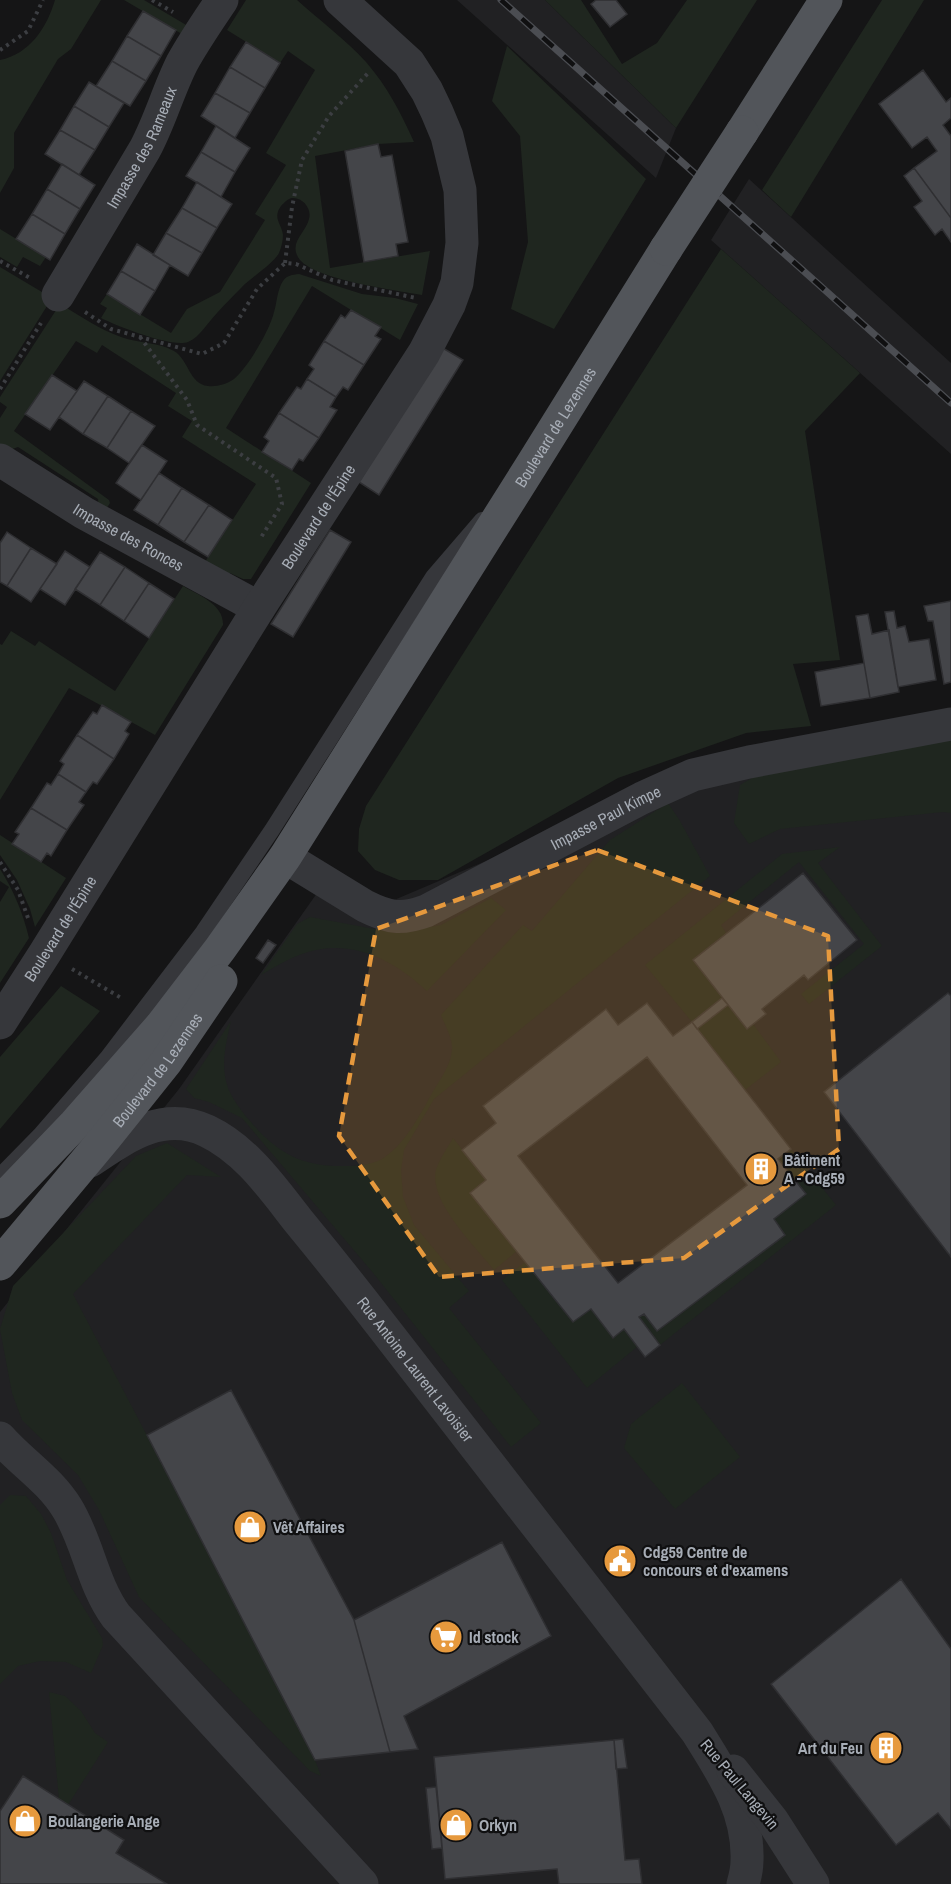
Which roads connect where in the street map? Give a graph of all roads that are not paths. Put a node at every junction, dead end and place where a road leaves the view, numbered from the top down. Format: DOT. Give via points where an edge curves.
graph roads {
  1 [pos="222,0"];
  2 [pos="340,0"];
  3 [pos="826,0"];
  4 [pos="58,295"];
  5 [pos="0,460"];
  6 [pos="531,466"];
  7 [pos="259,608"];
  8 [pos="951,724"];
  9 [pos="285,856"];
  10 [pos="0,1023"];
  11 [pos="78,1170"];
  12 [pos="0,1176"];
  13 [pos="0,1202"];
  14 [pos="0,1264"];
  15 [pos="0,1438"];
  16 [pos="696,1732"];
  17 [pos="362,1884"];
  18 [pos="743,1884"];
  19 [pos="813,1884"];
  1 -- 4 [label="street, Impasse des Rameaux" via="183,62 145,149"];
  2 -- 7 [label="street, Boulevard de l'Épine" via="409,63 427,91 447,136 460,190 462,243 457,283 424,353"];
  3 -- 6 [label="main road, Boulevard de Lezennes, bridge"];
  5 -- 7 [label="street, Impasse des Ronces" via="84,513"];
  6 -- 9 [label="main road, Boulevard de Lezennes"];
  6 -- 12 [label="lane" via="433,577 243,872 143,1013 41,1134"];
  7 -- 10 [label="street, Boulevard de l'Épine"];
  8 -- 9 [label="street, Impasse Paul Kimpe" via="693,775 414,915 393,917 379,913"];
  9 -- 11 [label="main road, Boulevard de Lezennes" via="250,932 213,993 165,1062"];
  9 -- 13 [label="main road, Boulevard de Lezennes" via="161,1026"];
  11 -- 14 [label="main road, Boulevard de Lezennes"];
  11 -- 16 [label="street, Rue Antoine Laurent Lavoisier" via="137,1131 159,1124 181,1124 206,1131 244,1157 340,1273"];
  15 -- 17 [label="street" via="66,1507 102,1594 116,1616"];
  16 -- 18 [label="street, Rue Paul Langevin" via="736,1801 745,1833 747,1862"];
  16 -- 19 [label="street, Rue Paul Langevin" via="772,1820"];
}
